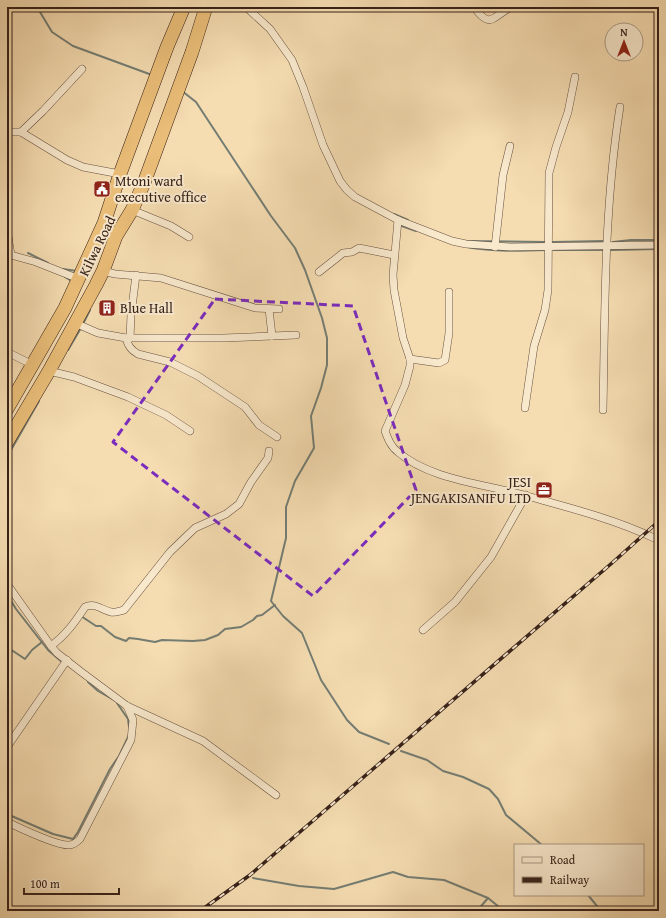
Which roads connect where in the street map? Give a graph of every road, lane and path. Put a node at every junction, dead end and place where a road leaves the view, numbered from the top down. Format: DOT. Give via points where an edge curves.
graph roads {
  1 [pos="184,7"];
  2 [pos="206,7"];
  3 [pos="246,7"];
  4 [pos="474,7"];
  5 [pos="512,7"];
  6 [pos="656,7"];
  7 [pos="659,8"];
  8 [pos="82,69"];
  9 [pos="575,78"];
  10 [pos="620,107"];
  11 [pos="7,132"];
  12 [pos="21,132"];
  13 [pos="510,146"];
  14 [pos="120,174"];
  15 [pos="132,210"];
  16 [pos="398,220"];
  17 [pos="7,230"];
  18 [pos="189,237"];
  19 [pos="659,245"];
  20 [pos="495,246"];
  21 [pos="549,246"];
  22 [pos="606,246"];
  23 [pos="9,255"];
  24 [pos="394,255"];
  25 [pos="103,271"];
  26 [pos="319,272"];
  27 [pos="136,275"];
  28 [pos="79,278"];
  29 [pos="449,292"];
  30 [pos="269,309"];
  31 [pos="279,309"];
  32 [pos="75,323"];
  33 [pos="296,335"];
  34 [pos="272,336"];
  35 [pos="128,338"];
  36 [pos="7,352"];
  37 [pos="410,359"];
  38 [pos="33,365"];
  39 [pos="49,372"];
  40 [pos="525,408"];
  41 [pos="7,409"];
  42 [pos="604,410"];
  43 [pos="190,431"];
  44 [pos="277,437"];
  45 [pos="7,442"];
  46 [pos="269,452"];
  47 [pos="526,496"];
  48 [pos="659,538"];
  49 [pos="7,584"];
  50 [pos="423,630"];
  51 [pos="50,646"];
  52 [pos="67,660"];
  53 [pos="127,706"];
  54 [pos="7,747"];
  55 [pos="276,795"];
  56 [pos="7,822"];
  1 -- 14 [label="highway, Kilwa Road"];
  2 -- 15 [label="highway, Kilwa Road" via="192,52"];
  3 -- 16 [label="street" via="270,29 292,60 323,145 340,181 355,197"];
  4 -- 5 [label="street" via="481,16 489,20"];
  6 -- 7 [label="street"];
  8 -- 12 [label="street"];
  9 -- 21 [label="street" via="568,112 549,173"];
  10 -- 22 [label="street" via="614,141"];
  11 -- 12 [label="street"];
  12 -- 14 [label="street" via="67,160"];
  13 -- 20 [label="street" via="502,175"];
  14 -- 28 [label="highway, Kilwa Road" via="104,223"];
  15 -- 18 [label="street" via="171,226"];
  15 -- 25 [label="highway, Kilwa Road" via="116,236"];
  16 -- 20 [label="street" via="452,241"];
  16 -- 24 [label="street"];
  17 -- 23 [label="street"];
  19 -- 22 [label="street"];
  20 -- 21 [label="street"];
  21 -- 22 [label="street"];
  21 -- 40 [label="street" via="548,290 534,346"];
  22 -- 42 [label="street"];
  23 -- 28 [label="street"];
  24 -- 26 [label="street" via="360,248 343,253"];
  24 -- 37 [label="street" via="395,295 403,338"];
  25 -- 27 [label="street"];
  25 -- 32 [label="highway, Kilwa Road"];
  27 -- 30 [label="street" via="170,280 255,308"];
  27 -- 35 [label="street"];
  28 -- 38 [label="highway, Kilwa Road"];
  29 -- 37 [label="street" via="449,332 445,360 439,362"];
  30 -- 31 [label="street"];
  30 -- 34 [label="street"];
  32 -- 35 [label="street" via="98,333"];
  32 -- 39 [label="highway, Kilwa Road"];
  33 -- 34 [label="street"];
  34 -- 35 [label="street"];
  35 -- 44 [label="street" via="127,344 133,352 170,362 198,376 245,407 259,425"];
  36 -- 38 [label="street"];
  37 -- 47 [label="street" via="405,385 385,431 397,452 422,467 462,481"];
  38 -- 41 [label="highway, Kilwa Road"];
  39 -- 43 [label="street" via="74,377 128,397 166,415"];
  39 -- 45 [label="highway, Kilwa Road"];
  46 -- 51 [label="street" via="268,458 239,504 226,514 195,528 170,552 124,610 116,613 85,606 70,629"];
  47 -- 48 [label="street" via="619,523"];
  47 -- 50 [label="street" via="491,557 455,602"];
  49 -- 51 [label="street"];
  51 -- 52 [label="street"];
  52 -- 53 [label="street"];
  52 -- 54 [label="street"];
  53 -- 55 [label="street" via="203,741"];
  53 -- 56 [label="street" via="133,720 131,740 77,843 68,846 61,844"];
}
